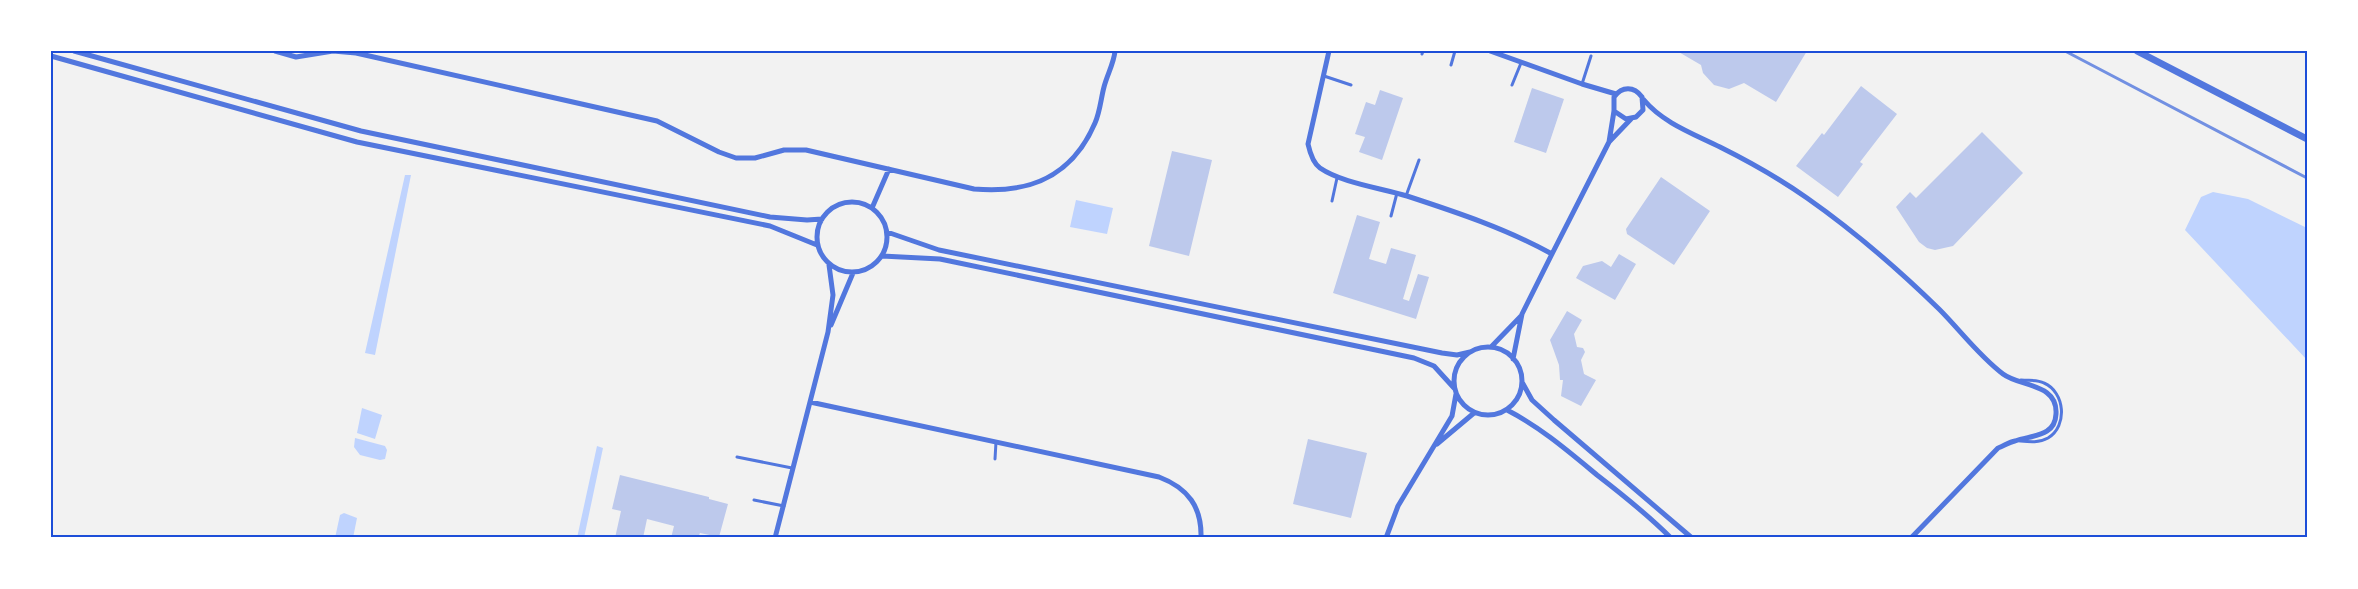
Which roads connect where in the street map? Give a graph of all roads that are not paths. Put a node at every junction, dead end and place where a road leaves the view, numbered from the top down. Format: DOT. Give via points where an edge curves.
graph roads {
  1 [pos="74,51"];
  2 [pos="275,51"];
  3 [pos="1115,51"];
  4 [pos="1329,51"];
  5 [pos="1455,51"];
  6 [pos="1490,51"];
  7 [pos="2137,51"];
  8 [pos="51,56"];
  9 [pos="1592,56"];
  10 [pos="1521,62"];
  11 [pos="1451,64"];
  12 [pos="1324,76"];
  13 [pos="1582,84"];
  14 [pos="1512,85"];
  15 [pos="1351,86"];
  16 [pos="1616,94"];
  17 [pos="1644,100"];
  18 [pos="1614,111"];
  19 [pos="1631,119"];
  20 [pos="2307,139"];
  21 [pos="1609,142"];
  22 [pos="1419,160"];
  23 [pos="889,170"];
  24 [pos="1337,176"];
  25 [pos="1397,194"];
  26 [pos="1406,196"];
  27 [pos="1332,201"];
  28 [pos="872,208"];
  29 [pos="1390,216"];
  30 [pos="822,219"];
  31 [pos="887,232"];
  32 [pos="817,245"];
  33 [pos="1552,254"];
  34 [pos="882,256"];
  35 [pos="829,265"];
  36 [pos="853,273"];
  37 [pos="1522,315"];
  38 [pos="828,332"];
  39 [pos="1491,347"];
  40 [pos="1470,352"];
  41 [pos="1514,358"];
  42 [pos="1522,382"];
  43 [pos="1454,388"];
  44 [pos="1456,394"];
  45 [pos="810,402"];
  46 [pos="1507,410"];
  47 [pos="1474,413"];
  48 [pos="996,442"];
  49 [pos="1434,447"];
  50 [pos="738,457"];
  51 [pos="995,459"];
  52 [pos="793,468"];
  53 [pos="754,500"];
  54 [pos="784,506"];
  55 [pos="775,538"];
  56 [pos="1202,538"];
  57 [pos="1386,538"];
  58 [pos="1671,538"];
  59 [pos="1692,538"];
  60 [pos="1911,538"];
  1 -- 30 [label="street" via="361,131 770,217"];
  2 -- 23 [label="street" via="296,57 333,51 356,53 657,121 736,158 795,149"];
  3 -- 23 [label="street" via="1095,123 1083,144 1058,171 1033,185 994,191 974,189"];
  4 -- 12 [label="street"];
  5 -- 11 [label="lane"];
  6 -- 10 [label="street"];
  7 -- 20 [label="street"];
  8 -- 32 [label="street" via="357,142 770,226"];
  9 -- 13 [label="lane"];
  10 -- 13 [label="street"];
  10 -- 14 [label="lane"];
  12 -- 15 [label="lane"];
  12 -- 24 [label="street" via="1308,144 1318,167"];
  13 -- 16 [label="street"];
  16 -- 17 [label="street" via="1632,88"];
  16 -- 18 [label="street" via="1612,101"];
  17 -- 19 [label="street" via="1640,114"];
  17 -- 60 [label="street" via="1667,120 1749,162 1807,198 1893,266 2001,373 2049,394 2056,409 2048,431 1998,448"];
  18 -- 19 [label="street" via="1621,118"];
  18 -- 21 [label="street"];
  19 -- 21 [label="street"];
  21 -- 33 [label="street"];
  22 -- 26 [label="lane"];
  23 -- 28 [label="street"];
  24 -- 25 [label="street"];
  24 -- 27 [label="lane"];
  25 -- 26 [label="street"];
  25 -- 29 [label="lane"];
  26 -- 33 [label="street" via="1477,220"];
  28 -- 30 [label="street" via="845,202"];
  28 -- 31 [label="street"];
  30 -- 32 [label="street"];
  31 -- 34 [label="street"];
  31 -- 40 [label="street" via="939,250 1457,355"];
  32 -- 35 [label="street"];
  33 -- 37 [label="street"];
  34 -- 36 [label="street" via="870,268"];
  34 -- 43 [label="street" via="940,259 1414,358 1434,366"];
  35 -- 36 [label="street"];
  35 -- 38 [label="street" via="833,295"];
  36 -- 38 [label="street"];
  37 -- 39 [label="street"];
  37 -- 41 [label="street"];
  38 -- 45 [label="street"];
  39 -- 40 [label="street"];
  39 -- 41 [label="street"];
  40 -- 43 [label="street" via="1456,368"];
  41 -- 42 [label="street"];
  42 -- 46 [label="street" via="1520,393"];
  42 -- 59 [label="street" via="1532,400"];
  43 -- 44 [label="street"];
  44 -- 47 [label="street"];
  44 -- 49 [label="street" via="1452,416"];
  45 -- 48 [label="street"];
  45 -- 52 [label="street"];
  46 -- 47 [label="street" via="1497,415"];
  46 -- 58 [label="street" via="1555,440"];
  47 -- 49 [label="street"];
  48 -- 51 [label="lane"];
  48 -- 56 [label="street" via="1174,483 1189,494 1198,510"];
  49 -- 57 [label="street" via="1398,506"];
  50 -- 52 [label="lane"];
  52 -- 54 [label="street"];
  53 -- 54 [label="lane"];
  54 -- 55 [label="street"];
}
